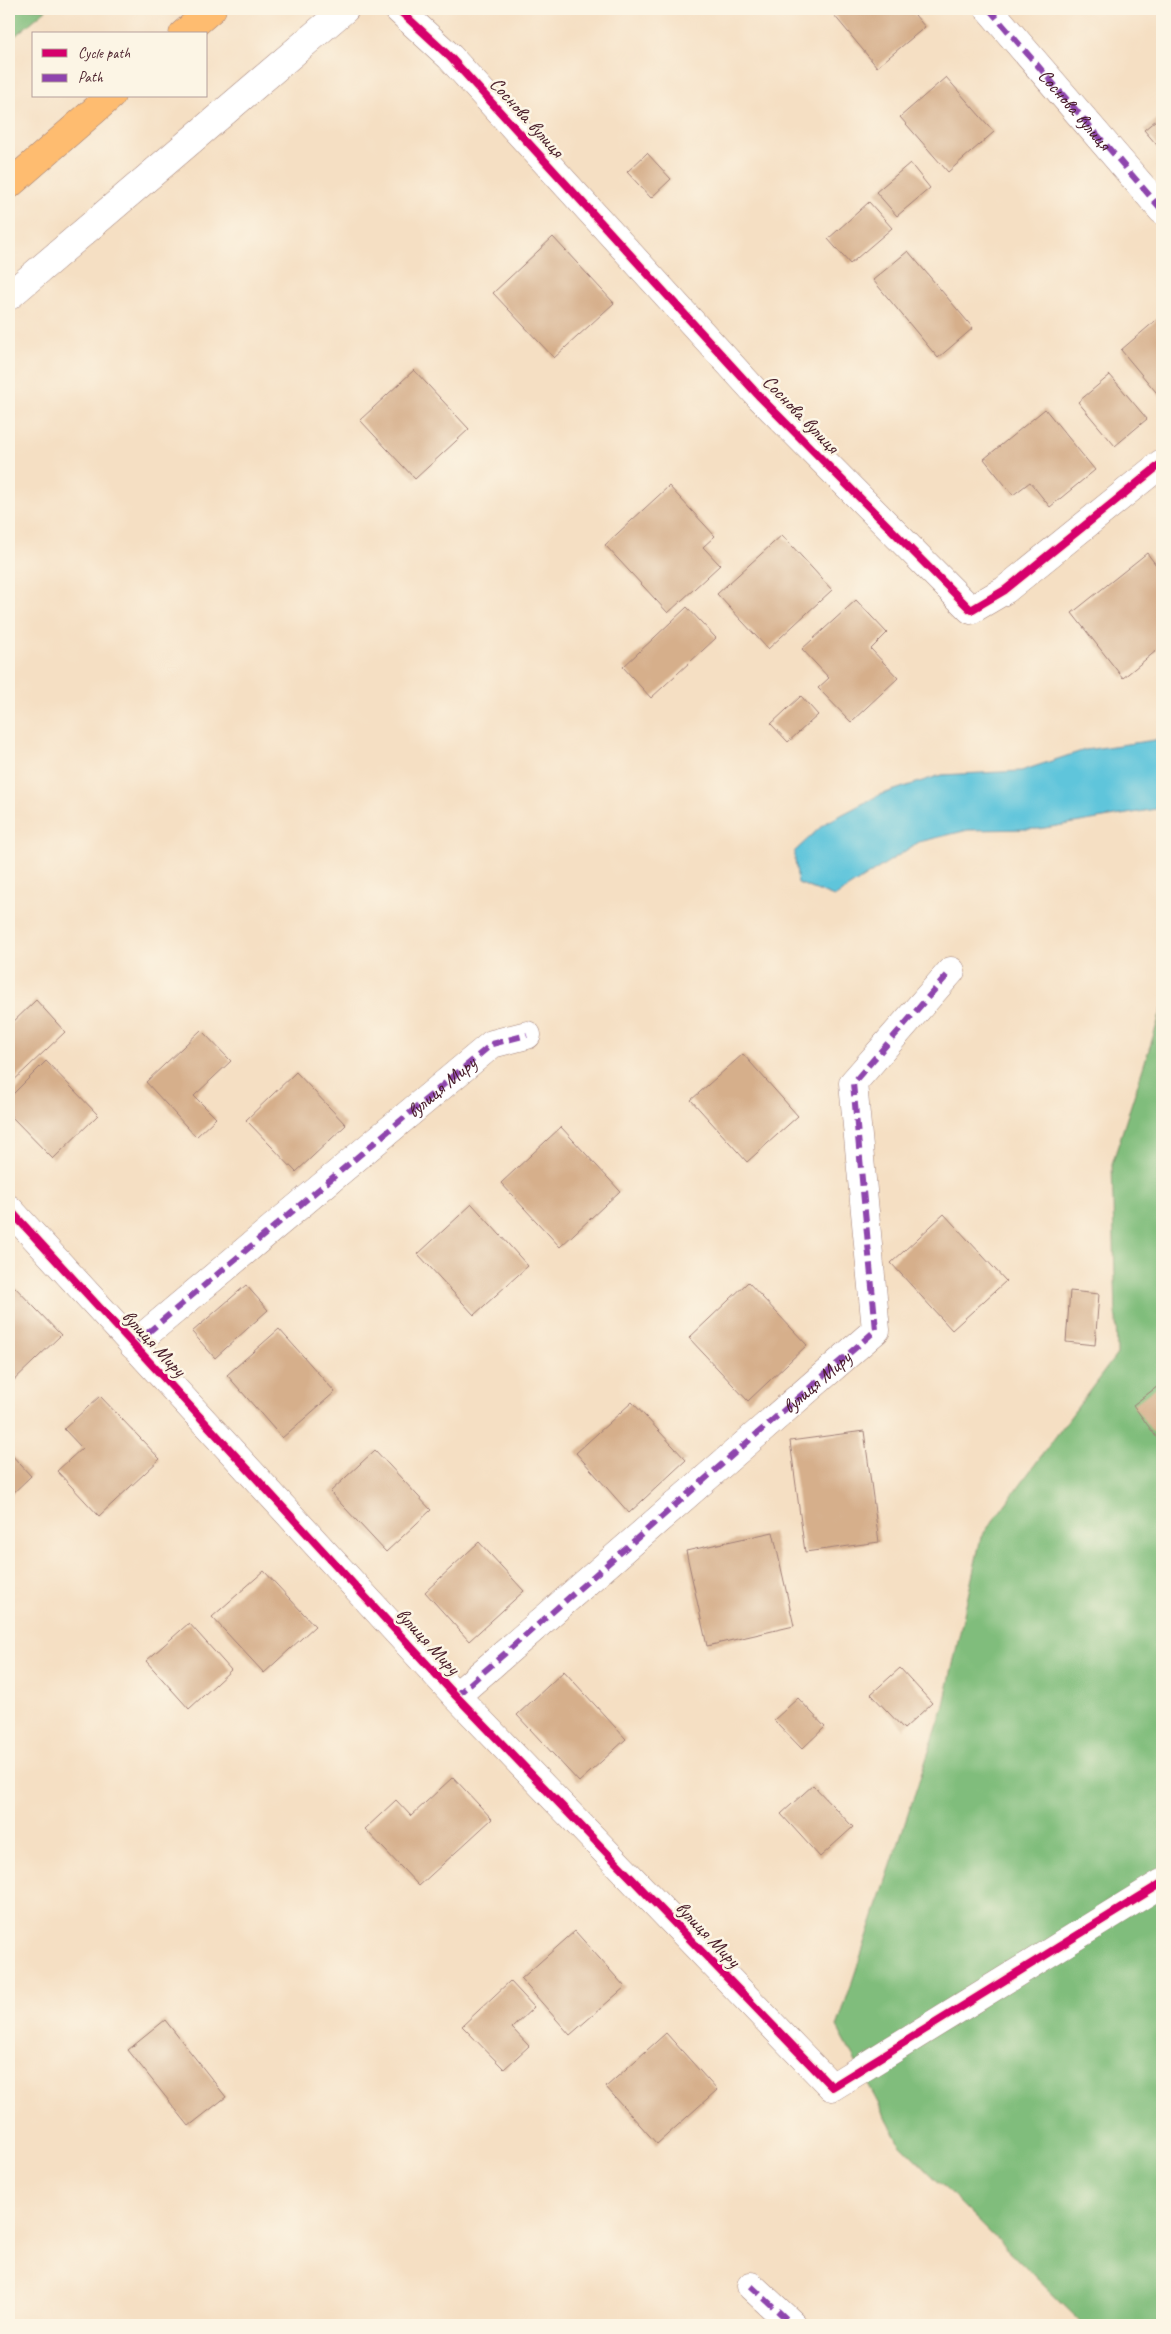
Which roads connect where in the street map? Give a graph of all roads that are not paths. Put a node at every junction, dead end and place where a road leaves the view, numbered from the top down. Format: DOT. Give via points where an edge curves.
graph roads {
  1 [pos="212,9"];
  2 [pos="345,9"];
  3 [pos="398,9"];
  4 [pos="989,9"];
  5 [pos="185,32"];
  6 [pos="109,98"];
  7 [pos="9,185"];
  8 [pos="1162,210"];
  9 [pos="9,296"];
  10 [pos="1162,463"];
  11 [pos="951,970"];
  12 [pos="527,1035"];
  13 [pos="9,1210"];
  14 [pos="133,1345"];
  15 [pos="456,1696"];
  16 [pos="1162,1883"];
  17 [pos="751,2286"];
  18 [pos="793,2325"];
  1 -- 5 [label="highway"];
  2 -- 9 [label="street"];
  3 -- 10 [label="street, Соснова вулиця" via="450,57 760,397 971,610 1005,590"];
  4 -- 8 [label="street, Соснова вулиця"];
  6 -- 7 [label="highway"];
  11 -- 15 [label="street, вулиця Миру" via="853,1083 876,1330"];
  12 -- 14 [label="street, вулиця Миру" via="492,1044"];
  13 -- 14 [label="street, вулиця Миру"];
  14 -- 15 [label="street, вулиця Миру"];
  15 -- 16 [label="street, вулиця Миру" via="832,2087"];
  17 -- 18 [label="street"];
}
